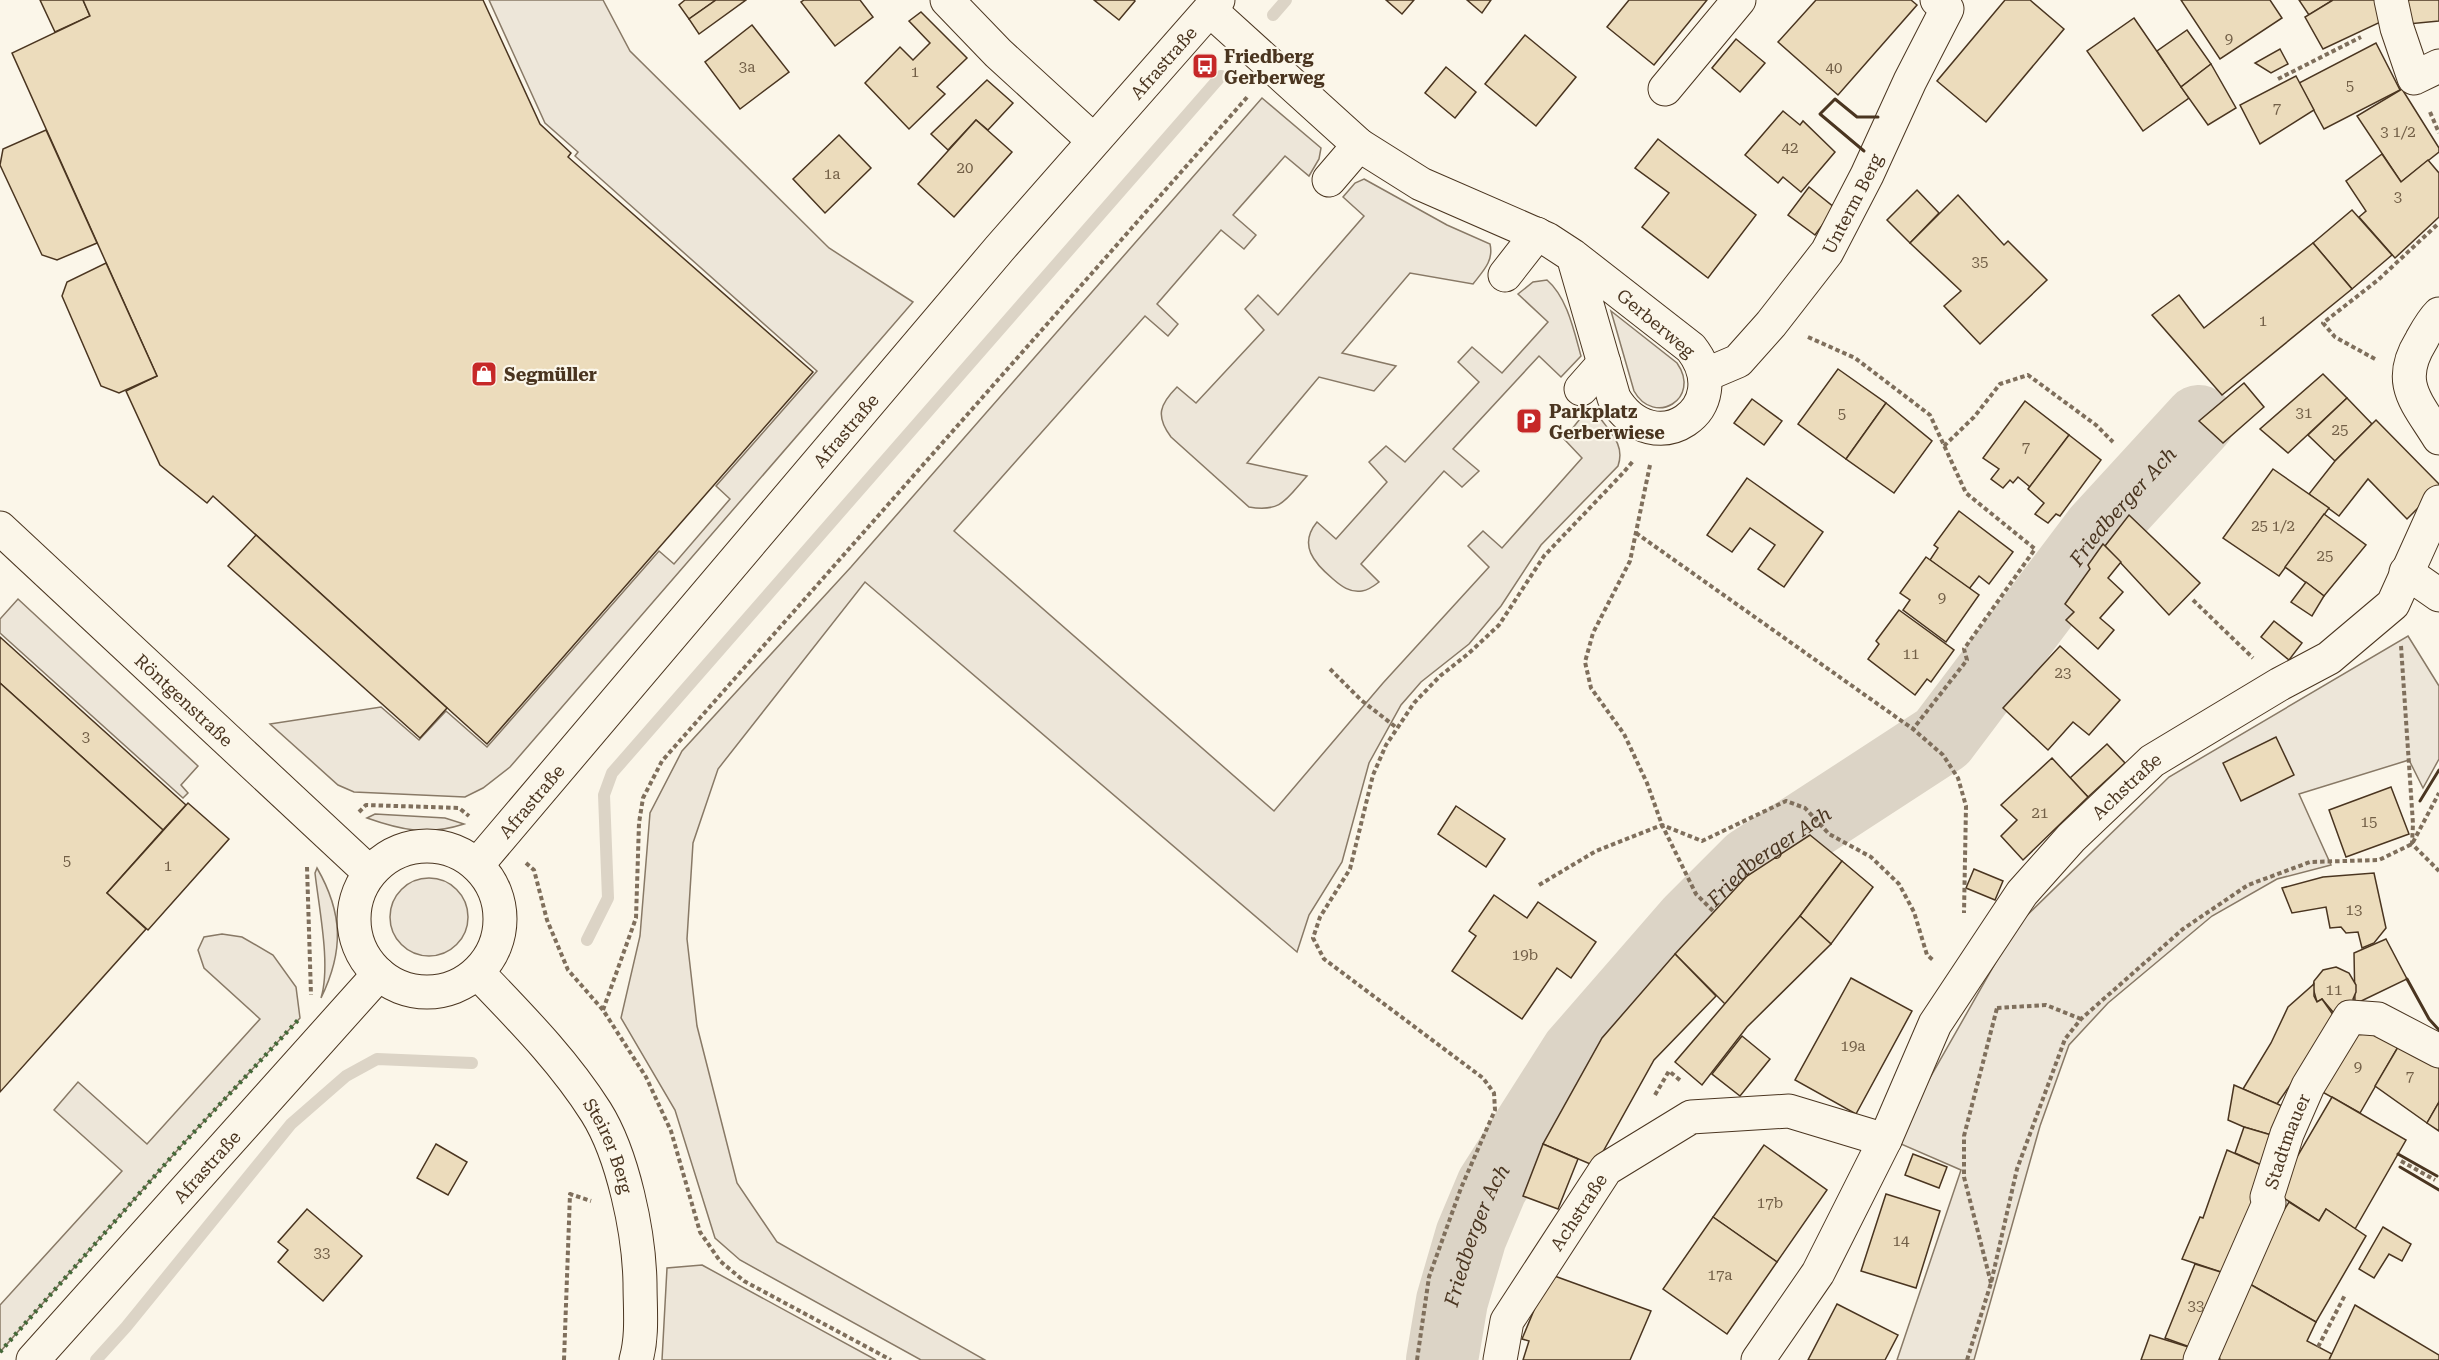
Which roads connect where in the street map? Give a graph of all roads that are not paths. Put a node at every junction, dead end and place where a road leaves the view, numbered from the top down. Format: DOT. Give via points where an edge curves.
graph roads {
  1 [pos="947,0"];
  2 [pos="1739,0"];
  3 [pos="1937,0"];
  4 [pos="1214,5"];
  5 [pos="2394,14"];
  6 [pos="2439,66"];
  7 [pos="1665,88"];
  8 [pos="1094,140"];
  9 [pos="1359,145"];
  10 [pos="1329,180"];
  11 [pos="1537,234"];
  12 [pos="1573,256"];
  13 [pos="1505,275"];
  14 [pos="2439,314"];
  15 [pos="1604,363"];
  16 [pos="1705,375"];
  17 [pos="1581,388"];
  18 [pos="2439,438"];
  19 [pos="2439,502"];
  20 [pos="0,528"];
  21 [pos="2406,572"];
  22 [pos="2439,595"];
  23 [pos="477,865"];
  24 [pos="369,872"];
  25 [pos="478,973"];
  26 [pos="379,974"];
  27 [pos="2439,1051"];
  28 [pos="1885,1140"];
  29 [pos="33,1360"];
  30 [pos="636,1360"];
  31 [pos="1500,1360"];
  32 [pos="1758,1360"];
  33 [pos="2200,1360"];
  1 -- 8 [label="street"];
  2 -- 7 [label="street"];
  3 -- 16 [label="street, Unterm Berg" via="1947,9 1827,252 1738,361"];
  4 -- 8 [label="street, Afrastraße"];
  4 -- 9 [label="street, Gerberweg" via="1273,68"];
  5 -- 6 [label="street" via="2414,78"];
  8 -- 23 [label="street, Afrastraße"];
  9 -- 10 [label="street"];
  9 -- 11 [label="street, Gerberweg" via="1421,184"];
  11 -- 12 [label="street, Gerberweg"];
  11 -- 13 [label="street"];
  12 -- 15 [label="street, Gerberweg"];
  12 -- 16 [label="street, Gerberweg" via="1691,348 1701,360"];
  14 -- 18 [label="street" via="2412,356 2407,377"];
  15 -- 16 [label="street, Gerberweg" via="1622,412 1633,422 1657,429 1678,425 1691,417 1700,405"];
  15 -- 17 [label="street"];
  19 -- 21 [label="street, Achstraße"];
  20 -- 24 [label="street, Röntgenstraße"];
  21 -- 22 [label="street"];
  21 -- 28 [label="street, Achstraße" via="2393,604 2329,658 2152,761 2070,838 2022,893 1935,1023"];
  23 -- 24 [label="street" via="456,852 432,845 407,848 385,858"];
  23 -- 25 [label="street" via="492,885 500,907 500,931 492,954"];
  24 -- 26 [label="street" via="356,898 353,923 358,947"];
  25 -- 26 [label="street" via="458,986 435,993 411,991 389,983"];
  25 -- 30 [label="street, Steirer Berg" via="563,1065 597,1114 619,1164 639,1249 640,1344"];
  26 -- 29 [label="street, Afrastraße"];
  27 -- 33 [label="street, Stadtmauer" via="2378,1019 2350,1017 2308,1086 2287,1134 2267,1197 2269,1203"];
  28 -- 31 [label="street, Achstraße" via="1789,1111 1691,1117 1606,1169 1507,1321"];
  28 -- 32 [label="street, Achstraße" via="1818,1273"];
}
